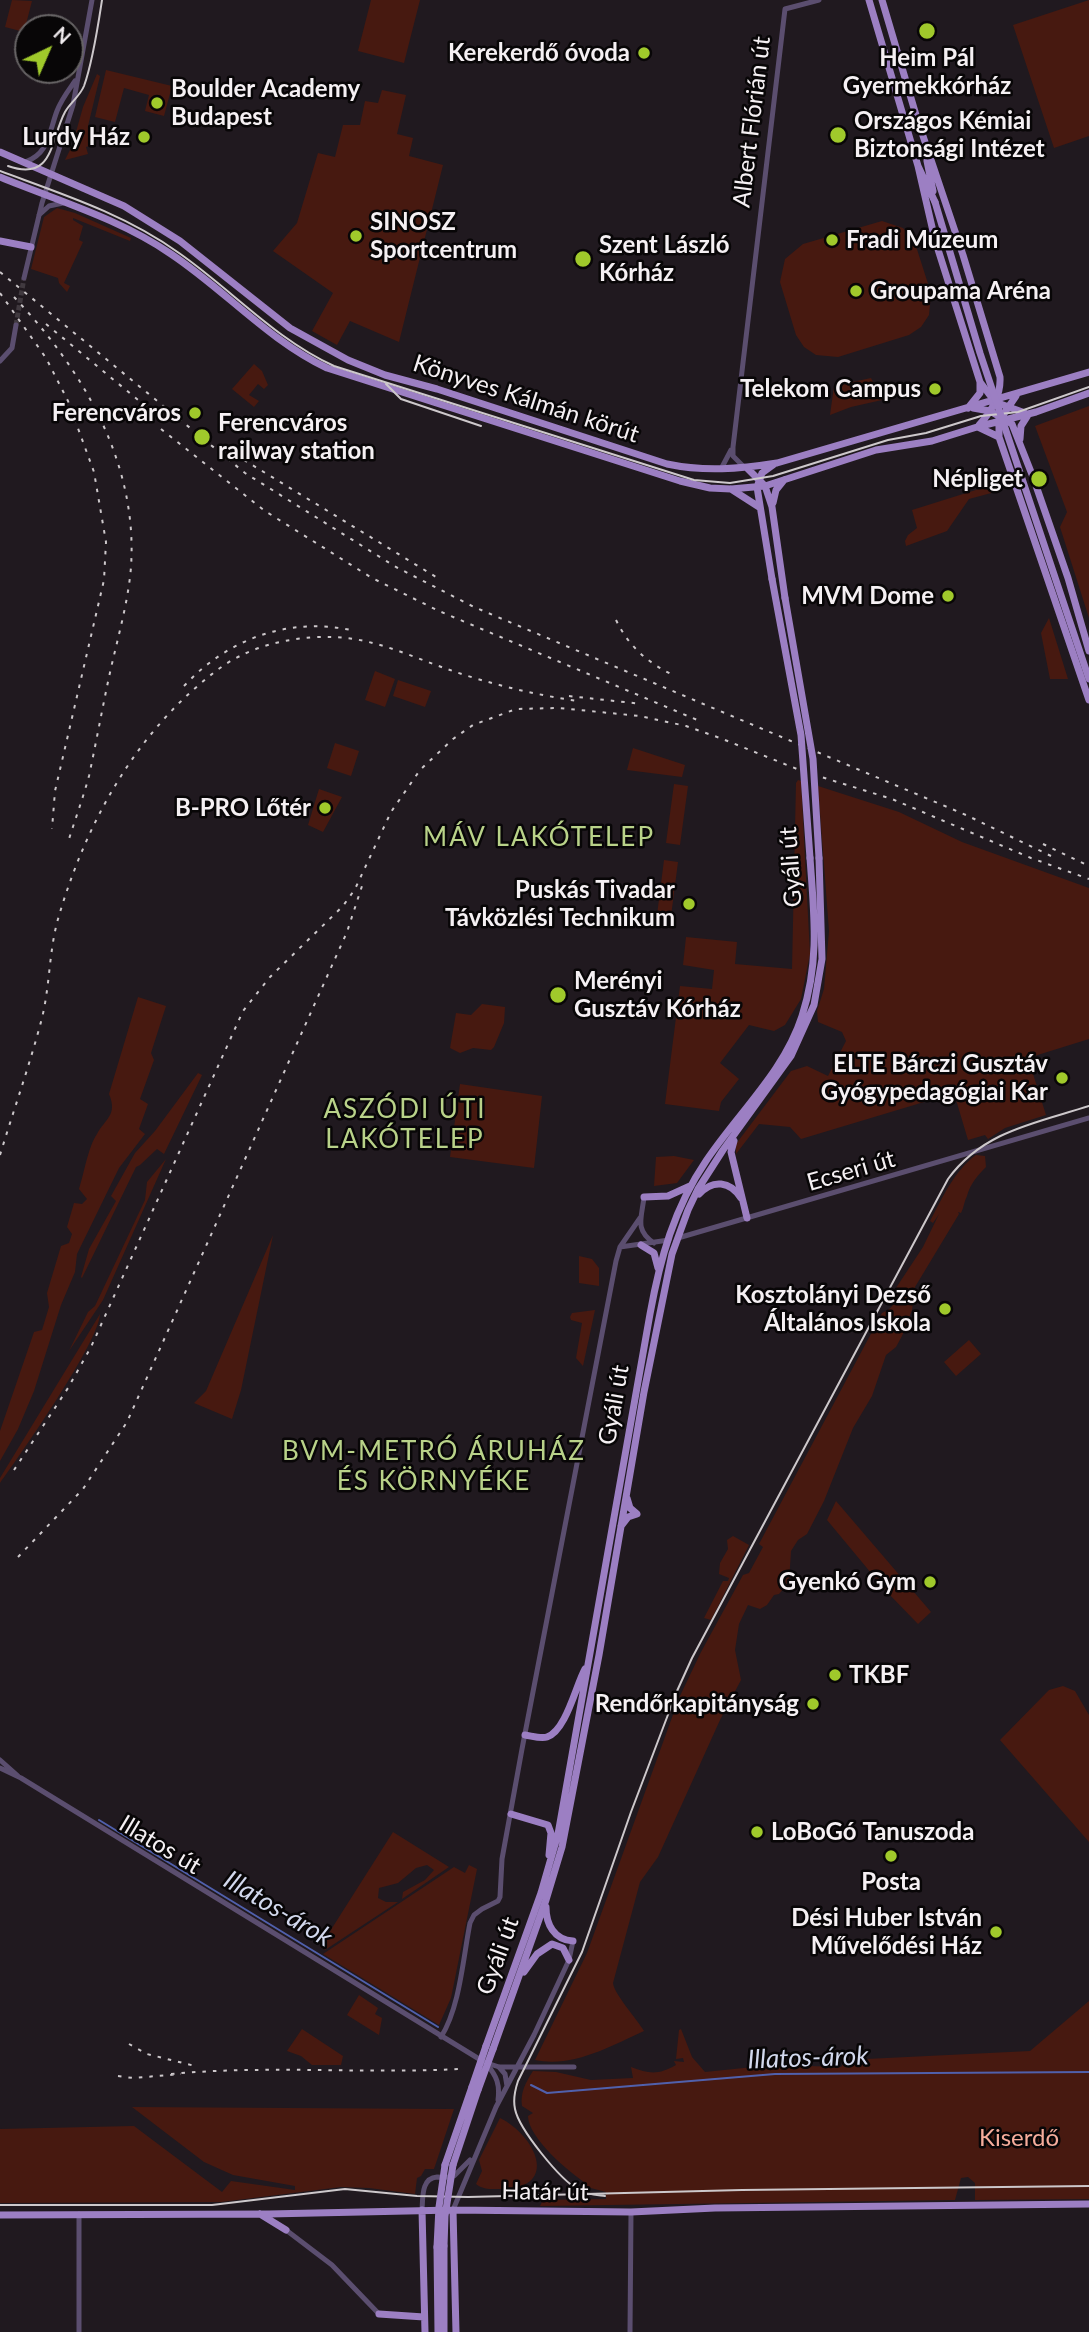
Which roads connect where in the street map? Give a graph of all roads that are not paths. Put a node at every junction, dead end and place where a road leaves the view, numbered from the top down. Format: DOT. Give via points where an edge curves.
graph roads {
  1 [pos="92,0"];
  2 [pos="818,0"];
  3 [pos="869,0"];
  4 [pos="882,0"];
  5 [pos="84,39"];
  6 [pos="72,84"];
  7 [pos="75,84"];
  8 [pos="921,130"];
  9 [pos="0,152"];
  10 [pos="24,163"];
  11 [pos="918,166"];
  12 [pos="51,174"];
  13 [pos="0,178"];
  14 [pos="45,194"];
  15 [pos="935,202"];
  16 [pos="71,203"];
  17 [pos="38,215"];
  18 [pos="0,241"];
  19 [pos="30,247"];
  20 [pos="24,278"];
  21 [pos="16,325"];
  22 [pos="984,327"];
  23 [pos="963,334"];
  24 [pos="0,361"];
  25 [pos="1089,372"];
  26 [pos="1000,377"];
  27 [pos="981,383"];
  28 [pos="1019,393"];
  29 [pos="1089,393"];
  30 [pos="995,401"];
  31 [pos="967,408"];
  32 [pos="1006,408"];
  33 [pos="990,411"];
  34 [pos="1029,414"];
  35 [pos="1002,419"];
  36 [pos="977,427"];
  37 [pos="999,437"];
  38 [pos="1020,442"];
  39 [pos="733,447"];
  40 [pos="1026,458"];
  41 [pos="777,463"];
  42 [pos="1008,464"];
  43 [pos="747,468"];
  44 [pos="721,470"];
  45 [pos="1033,477"];
  46 [pos="759,478"];
  47 [pos="784,480"];
  48 [pos="1014,481"];
  49 [pos="761,486"];
  50 [pos="731,489"];
  51 [pos="772,507"];
  52 [pos="760,508"];
  53 [pos="1089,651"];
  54 [pos="1089,679"];
  55 [pos="1089,700"];
  56 [pos="1089,1118"];
  57 [pos="738,1130"];
  58 [pos="692,1185"];
  59 [pos="644,1197"];
  60 [pos="743,1202"];
  61 [pos="688,1210"];
  62 [pos="640,1218"];
  63 [pos="747,1219"];
  64 [pos="677,1238"];
  65 [pos="667,1241"];
  66 [pos="654,1243"];
  67 [pos="641,1245"];
  68 [pos="620,1247"];
  69 [pos="658,1274"];
  70 [pos="625,1494"];
  71 [pos="619,1529"];
  72 [pos="589,1662"];
  73 [pos="525,1735"];
  74 [pos="0,1760"];
  75 [pos="0,1768"];
  76 [pos="21,1778"];
  77 [pos="511,1814"];
  78 [pos="550,1864"];
  79 [pos="546,1900"];
  80 [pos="573,1941"];
  81 [pos="569,1960"];
  82 [pos="516,1984"];
  83 [pos="442,2037"];
  84 [pos="489,2047"];
  85 [pos="484,2062"];
  86 [pos="518,2066"];
  87 [pos="499,2067"];
  88 [pos="574,2067"];
  89 [pos="508,2086"];
  90 [pos="496,2107"];
  91 [pos="474,2155"];
  92 [pos="1089,2204"];
  93 [pos="422,2210"];
  94 [pos="453,2210"];
  95 [pos="631,2212"];
  96 [pos="79,2214"];
  97 [pos="260,2214"];
  98 [pos="282,2214"];
  99 [pos="0,2215"];
  100 [pos="286,2230"];
  101 [pos="440,2247"];
  102 [pos="379,2314"];
  103 [pos="424,2317"];
  104 [pos="79,2332"];
  105 [pos="425,2332"];
  106 [pos="438,2332"];
  107 [pos="444,2332"];
  108 [pos="456,2332"];
  109 [pos="630,2332"];
  1 -- 5 [label="street"];
  2 -- 39 [label="street, Albert Flórián út" via="785,9"];
  3 -- 11 [label="main road"];
  4 -- 8 [label="main road"];
  6 -- 10 [label="street" via="45,148"];
  7 -- 12 [label="street"];
  8 -- 15 [label="main road"];
  8 -- 22 [label="main road"];
  9 -- 10 [label="main road, Könyves Kálmán körút"];
  10 -- 12 [label="main road, Könyves Kálmán körút"];
  11 -- 15 [label="main road"];
  11 -- 23 [label="main road"];
  12 -- 14 [label="street"];
  12 -- 44 [label="main road, Könyves Kálmán körút" via="124,206 168,233 290,328 359,365 667,464"];
  13 -- 14 [label="main road, Könyves Kálmán körút"];
  14 -- 16 [label="main road, Könyves Kálmán körút"];
  14 -- 17 [label="street"];
  15 -- 54 [label="main road, bridge" via="980,353"];
  16 -- 17 [label="street" via="49,206"];
  16 -- 50 [label="main road, Könyves Kálmán körút" via="155,243 193,268 281,341 327,368 680,481"];
  17 -- 19 [label="street"];
  18 -- 19 [label="main road"];
  19 -- 20 [label="street"];
  21 -- 24 [label="street" via="12,348"];
  22 -- 23 [label="main road" via="976,323 967,326"];
  22 -- 26 [label="main road"];
  23 -- 27 [label="main road"];
  25 -- 28 [label="main road, Könyves Kálmán körút"];
  26 -- 27 [label="main road"];
  26 -- 28 [label="main road" via="1010,390"];
  26 -- 30 [label="main road"];
  27 -- 30 [label="main road"];
  27 -- 31 [label="main road" via="980,393"];
  28 -- 30 [label="main road, Könyves Kálmán körút"];
  28 -- 32 [label="main road"];
  29 -- 34 [label="main road, Könyves Kálmán körút"];
  30 -- 31 [label="main road, Könyves Kálmán körút"];
  30 -- 32 [label="main road"];
  30 -- 33 [label="main road"];
  31 -- 33 [label="main road"];
  31 -- 41 [label="main road, Könyves Kálmán körút"];
  32 -- 34 [label="main road"];
  32 -- 35 [label="main road"];
  33 -- 35 [label="main road"];
  33 -- 36 [label="main road"];
  34 -- 35 [label="main road, Könyves Kálmán körút"];
  34 -- 38 [label="main road" via="1021,426"];
  35 -- 36 [label="main road, Könyves Kálmán körút"];
  35 -- 37 [label="main road"];
  35 -- 38 [label="main road" via="1012,424"];
  36 -- 37 [label="main road"];
  36 -- 47 [label="main road, Könyves Kálmán körút" via="932,441 876,450"];
  37 -- 42 [label="main road"];
  38 -- 40 [label="main road"];
  39 -- 43 [label="street" via="735,460"];
  39 -- 44 [label="street, Albert Flórián út"];
  40 -- 42 [label="main road" via="1018,455"];
  40 -- 45 [label="main road"];
  41 -- 43 [label="main road, Könyves Kálmán körút"];
  41 -- 46 [label="main road"];
  42 -- 48 [label="main road"];
  43 -- 44 [label="main road, Könyves Kálmán körút"];
  43 -- 46 [label="main road"];
  45 -- 48 [label="main road" via="1026,484"];
  45 -- 53 [label="main road"];
  46 -- 49 [label="main road"];
  47 -- 49 [label="main road, Könyves Kálmán körút"];
  47 -- 51 [label="main road"];
  48 -- 55 [label="main road"];
  49 -- 50 [label="main road, Könyves Kálmán körút"];
  49 -- 51 [label="main road"];
  49 -- 52 [label="main road"];
  50 -- 52 [label="main road"];
  51 -- 57 [label="main road, Gyáli út, bridge" via="813,759 821,971 817,995 791,1056"];
  52 -- 58 [label="main road, Gyáli út, bridge" via="797,702 816,948 812,979 793,1038 776,1069"];
  56 -- 63 [label="street, Ecseri út"];
  57 -- 60 [label="main road" via="731,1152"];
  57 -- 61 [label="main road, Gyáli út"];
  58 -- 59 [label="main road" via="668,1196"];
  58 -- 65 [label="main road, Gyáli út"];
  59 -- 62 [label="street, Gyáli út"];
  60 -- 61 [label="main road" via="730,1187 715,1184 706,1187"];
  60 -- 63 [label="main road"];
  61 -- 64 [label="main road, Gyáli út"];
  62 -- 66 [label="street" via="643,1234"];
  62 -- 68 [label="street, Gyáli út"];
  63 -- 64 [label="street, Ecseri út"];
  64 -- 65 [label="street, Ecseri út"];
  64 -- 70 [label="main road, Gyáli út"];
  65 -- 66 [label="street, Ecseri út"];
  65 -- 69 [label="main road, Gyáli út"];
  66 -- 67 [label="street, Ecseri út"];
  67 -- 68 [label="street, Ecseri út"];
  67 -- 69 [label="main road" via="656,1256"];
  68 -- 73 [label="street, Gyáli út"];
  69 -- 72 [label="main road, Gyáli út"];
  70 -- 71 [label="main road, Gyáli út"];
  70 -- 71 [label="main road" via="637,1514"];
  71 -- 79 [label="main road, Gyáli út" via="576,1780"];
  72 -- 73 [label="main road" via="556,1730 548,1737"];
  72 -- 78 [label="main road, Gyáli út"];
  73 -- 77 [label="street, Gyáli út"];
  74 -- 76 [label="street, Illatos út"];
  75 -- 76 [label="street, Illatos út"];
  76 -- 83 [label="street, Illatos út"];
  77 -- 78 [label="main road" via="548,1825"];
  77 -- 83 [label="street, Gyáli út" via="500,1897 470,1923 449,2025"];
  78 -- 84 [label="main road, Gyáli út"];
  79 -- 80 [label="main road" via="551,1929"];
  79 -- 82 [label="main road, Gyáli út"];
  80 -- 81 [label="street"];
  81 -- 82 [label="main road" via="561,1946 549,1945"];
  81 -- 86 [label="street"];
  82 -- 84 [label="main road, Gyáli út"];
  83 -- 85 [label="street, Illatos út"];
  84 -- 101 [label="main road, Gyáli út, bridge" via="449,2165"];
  85 -- 87 [label="street, Illatos út"];
  85 -- 90 [label="street" via="498,2082"];
  86 -- 87 [label="street, Illatos út"];
  86 -- 88 [label="street, Illatos út"];
  86 -- 89 [label="street"];
  87 -- 89 [label="street"];
  89 -- 90 [label="street"];
  90 -- 91 [label="street"];
  91 -- 93 [label="street" via="454,2176 427,2182"];
  91 -- 94 [label="street"];
  92 -- 95 [label="main road, Határ út"];
  93 -- 94 [label="main road, Határ út"];
  93 -- 98 [label="main road, Határ út"];
  93 -- 103 [label="main road"];
  94 -- 95 [label="main road, Határ út"];
  94 -- 108 [label="main road"];
  95 -- 109 [label="street"];
  96 -- 97 [label="main road, Határ út"];
  96 -- 99 [label="main road, Határ út"];
  96 -- 104 [label="street"];
  97 -- 98 [label="main road, Határ út"];
  97 -- 100 [label="main road"];
  98 -- 100 [label="main road"];
  100 -- 102 [label="street" via="332,2265"];
  101 -- 106 [label="main road"];
  101 -- 107 [label="main road"];
  102 -- 103 [label="main road"];
  103 -- 105 [label="main road"];
}
